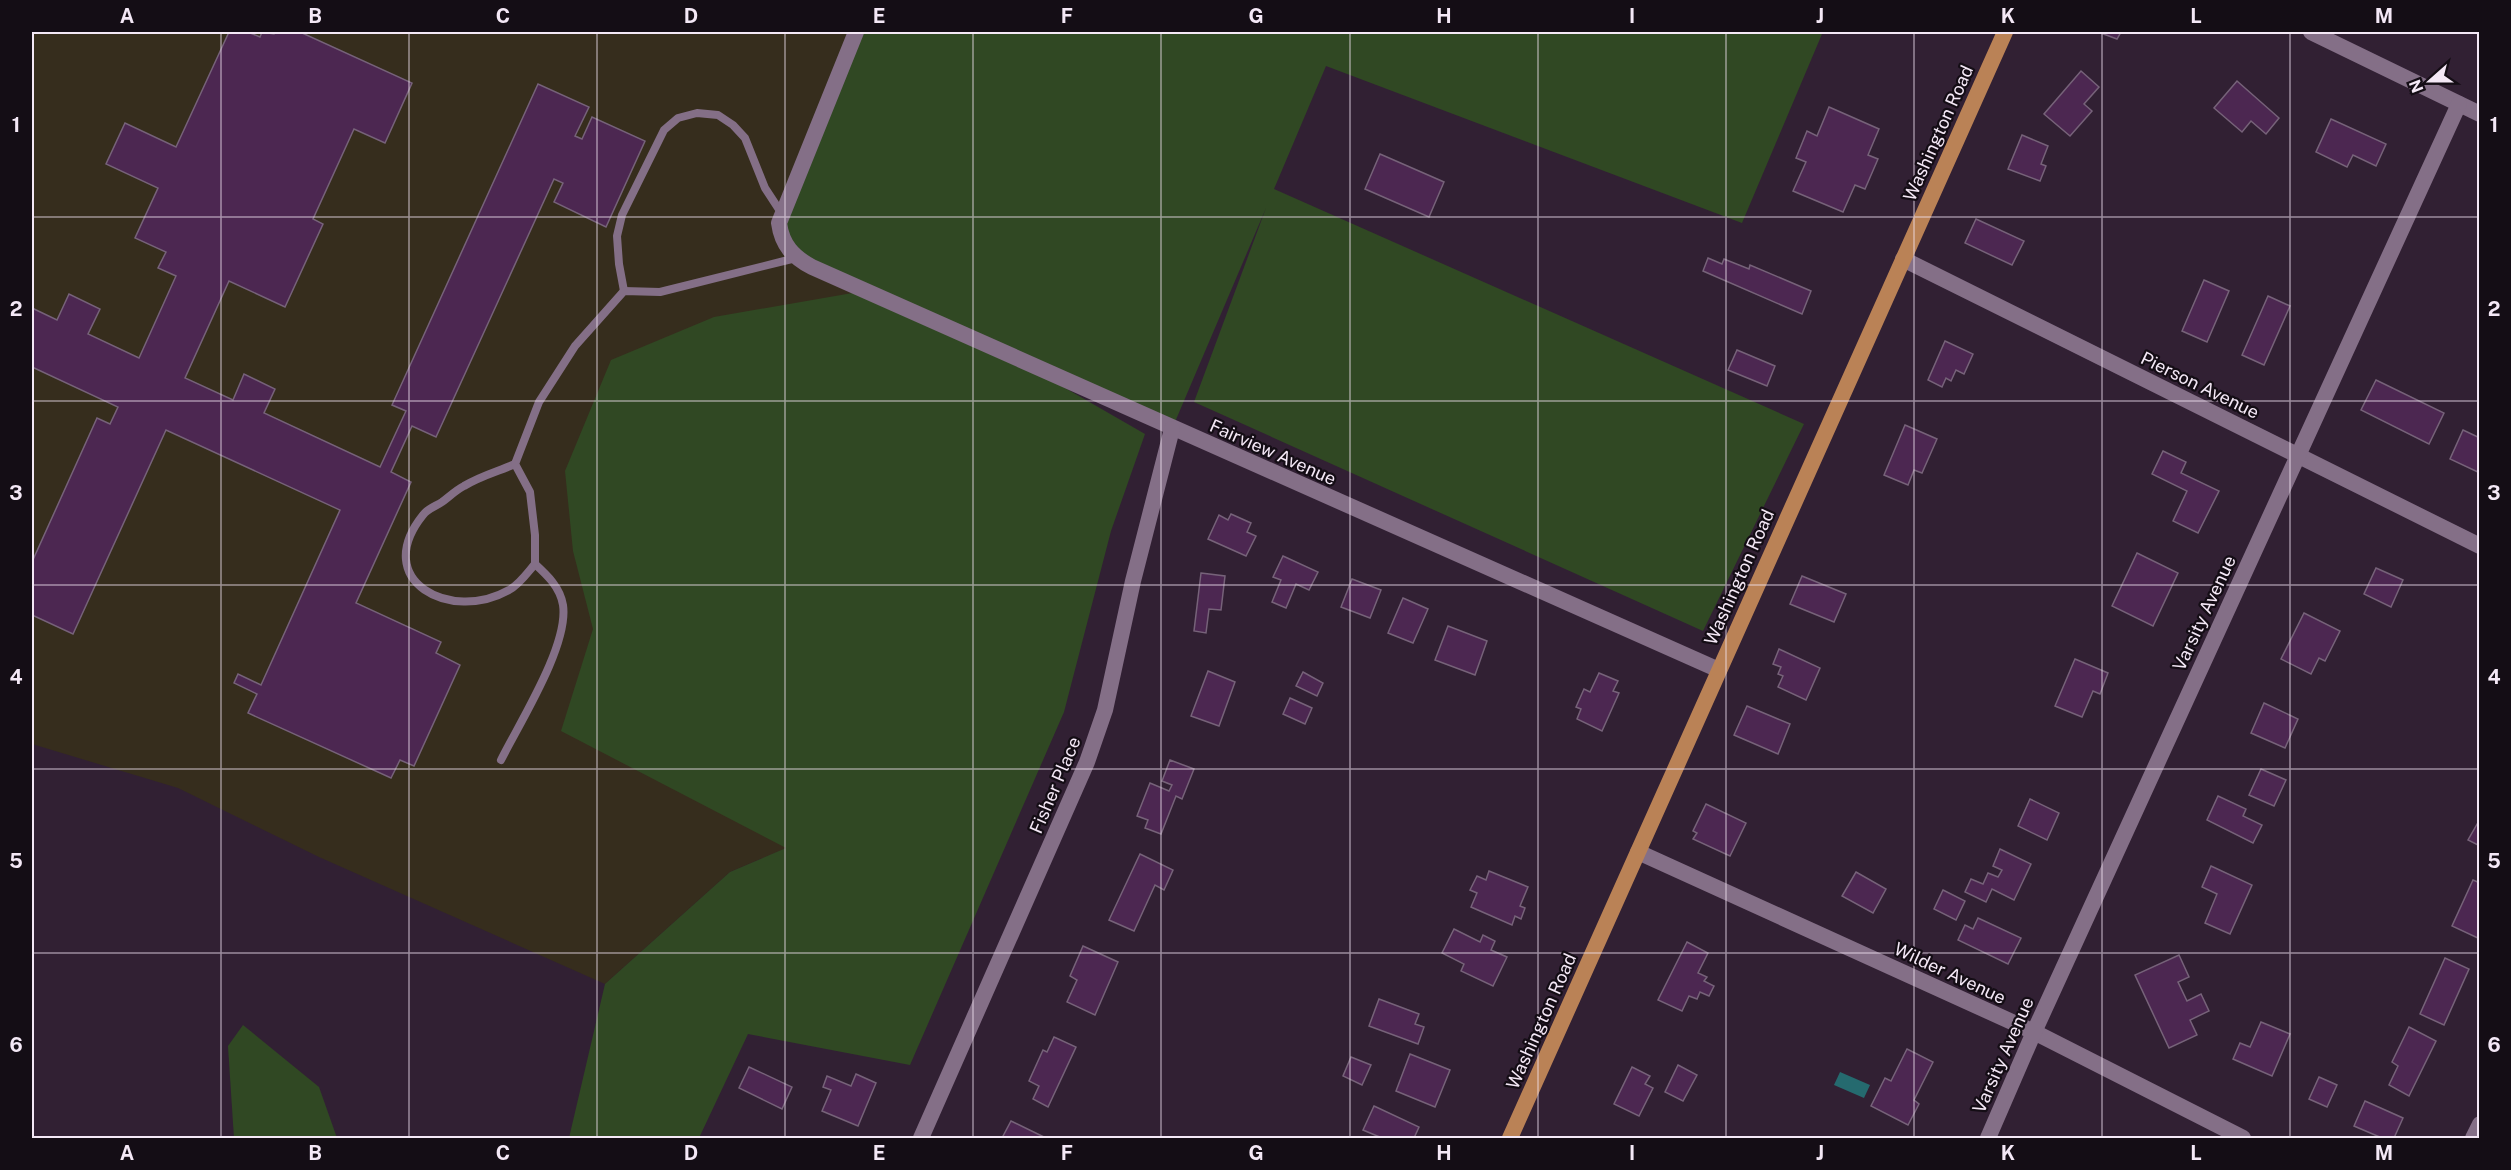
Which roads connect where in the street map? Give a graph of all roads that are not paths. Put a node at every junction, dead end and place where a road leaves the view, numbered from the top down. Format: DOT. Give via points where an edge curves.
graph roads {
  1 [pos="856,32"];
  2 [pos="2005,32"];
  3 [pos="2311,32"];
  4 [pos="2459,104"];
  5 [pos="2480,114"];
  6 [pos="782,214"];
  7 [pos="796,258"];
  8 [pos="1903,259"];
  9 [pos="624,291"];
  10 [pos="1172,429"];
  11 [pos="2298,456"];
  12 [pos="515,465"];
  13 [pos="2480,546"];
  14 [pos="535,564"];
  15 [pos="1719,670"];
  16 [pos="501,760"];
  17 [pos="1638,852"];
  18 [pos="2034,1032"];
  19 [pos="2480,1124"];
  20 [pos="921,1138"];
  21 [pos="1510,1138"];
  22 [pos="1988,1138"];
  23 [pos="2243,1138"];
  24 [pos="2473,1138"];
  1 -- 6 [label="street"];
  2 -- 8 [label="main road, Washington Road"];
  3 -- 4 [label="street"];
  4 -- 5 [label="street"];
  4 -- 11 [label="street, Varsity Avenue"];
  6 -- 7 [label="street" via="782,238"];
  6 -- 9 [label="lane" via="765,188 745,138 734,125 718,115 697,113 678,118 664,130 622,215 617,236"];
  7 -- 9 [label="lane" via="660,292"];
  7 -- 10 [label="street, Fairview Avenue"];
  8 -- 11 [label="street, Pierson Avenue"];
  8 -- 15 [label="main road, Washington Road"];
  9 -- 12 [label="lane" via="575,346 538,402"];
  10 -- 15 [label="street, Fairview Avenue"];
  10 -- 20 [label="street, Fisher Place" via="1104,710 1087,762"];
  11 -- 13 [label="street, Pierson Avenue"];
  11 -- 18 [label="street, Varsity Avenue"];
  12 -- 14 [label="lane" via="530,492"];
  12 -- 14 [label="lane" via="465,485 424,513 411,533 406,552 409,574 437,598 458,603 511,590"];
  14 -- 16 [label="lane" via="552,579 563,602 564,624 558,647"];
  15 -- 17 [label="main road, Washington Road"];
  17 -- 18 [label="street, Wilder Avenue"];
  17 -- 21 [label="main road, Washington Road"];
  18 -- 22 [label="street, Varsity Avenue"];
  18 -- 23 [label="street, Wilder Avenue"];
  19 -- 24 [label="street"];
}
